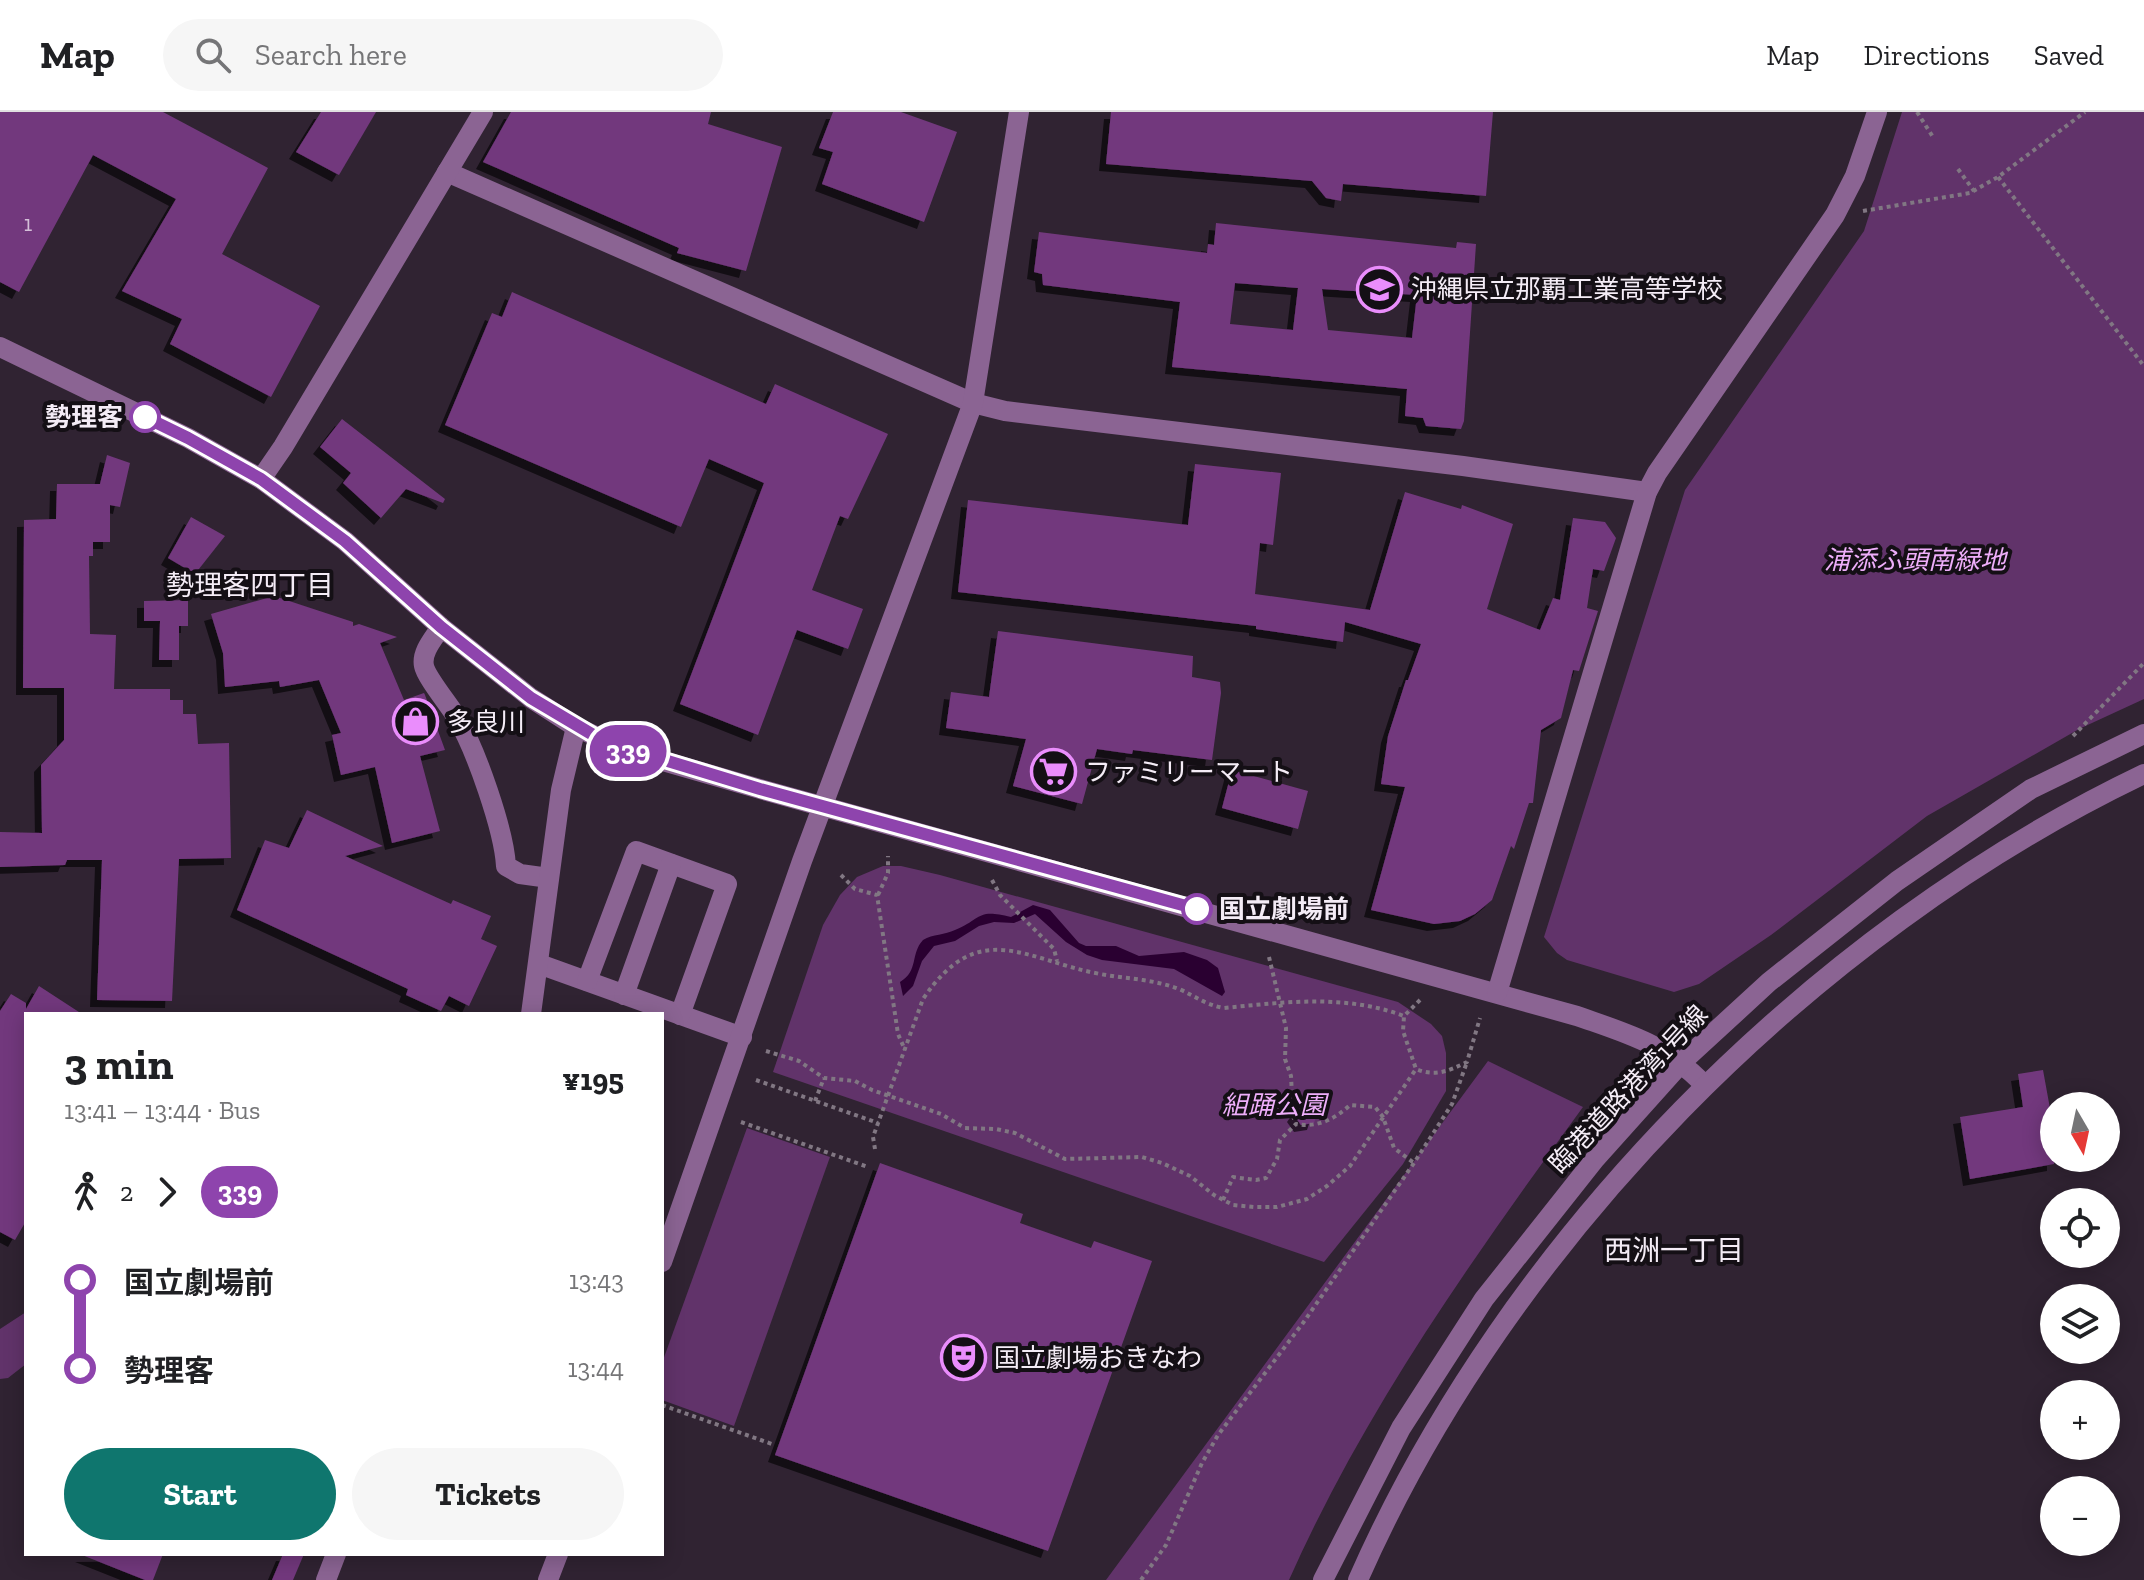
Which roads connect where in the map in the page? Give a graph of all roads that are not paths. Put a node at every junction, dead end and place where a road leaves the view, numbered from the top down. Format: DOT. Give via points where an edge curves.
graph roads {
  1 [pos="483,112"];
  2 [pos="1019,112"];
  3 [pos="1877,112"];
  4 [pos="447,172"];
  5 [pos="0,347"];
  6 [pos="973,403"];
  7 [pos="261,479"];
  8 [pos="1647,492"];
  9 [pos="441,627"];
  10 [pos="576,727"];
  11 [pos="2144,734"];
  12 [pos="2144,774"];
  13 [pos="824,806"];
  14 [pos="671,864"];
  15 [pos="549,878"];
  16 [pos="539,964"];
  17 [pos="587,981"];
  18 [pos="1497,993"];
  19 [pos="624,995"];
  20 [pos="531,1012"];
  21 [pos="680,1015"];
  22 [pos="742,1037"];
  23 [pos="1682,1062"];
  24 [pos="1705,1085"];
  25 [pos="664,1256"];
  26 [pos="335,1556"];
  27 [pos="557,1556"];
  28 [pos="326,1580"];
  29 [pos="548,1580"];
  30 [pos="1323,1580"];
  31 [pos="1358,1580"];
  1 -- 4 [label="street"];
  2 -- 6 [label="street"];
  3 -- 8 [label="street" via="1835,215"];
  4 -- 6 [label="street"];
  4 -- 7 [label="street"];
  5 -- 7 [label="street"];
  6 -- 8 [label="street"];
  6 -- 13 [label="street"];
  7 -- 9 [label="street" via="345,541"];
  8 -- 18 [label="street"];
  9 -- 10 [label="street"];
  9 -- 15 [label="street" via="425,652 424,666 459,722 497,822 506,866"];
  10 -- 13 [label="street" via="628,751"];
  10 -- 15 [label="street"];
  11 -- 23 [label="street, 臨港道路港湾1号線" via="2031,789 1897,881 1769,982"];
  12 -- 24 [label="street, 臨港道路港湾1号線" via="1951,884 1839,966"];
  13 -- 18 [label="street"];
  13 -- 22 [label="street"];
  14 -- 17 [label="street" via="636,851"];
  14 -- 19 [label="street"];
  14 -- 21 [label="street" via="727,884"];
  15 -- 16 [label="street"];
  16 -- 17 [label="street"];
  16 -- 20 [label="street"];
  17 -- 19 [label="street"];
  18 -- 23 [label="street" via="1625,1031"];
  19 -- 21 [label="street"];
  21 -- 22 [label="street"];
  22 -- 25 [label="street"];
  23 -- 24 [label="street"];
  23 -- 30 [label="street, 臨港道路港湾1号線" via="1576,1181 1484,1299 1401,1428"];
  24 -- 31 [label="street, 臨港道路港湾1号線" via="1603,1198 1479,1360 1421,1456"];
  26 -- 28 [label="street"];
  27 -- 29 [label="street"];
}
